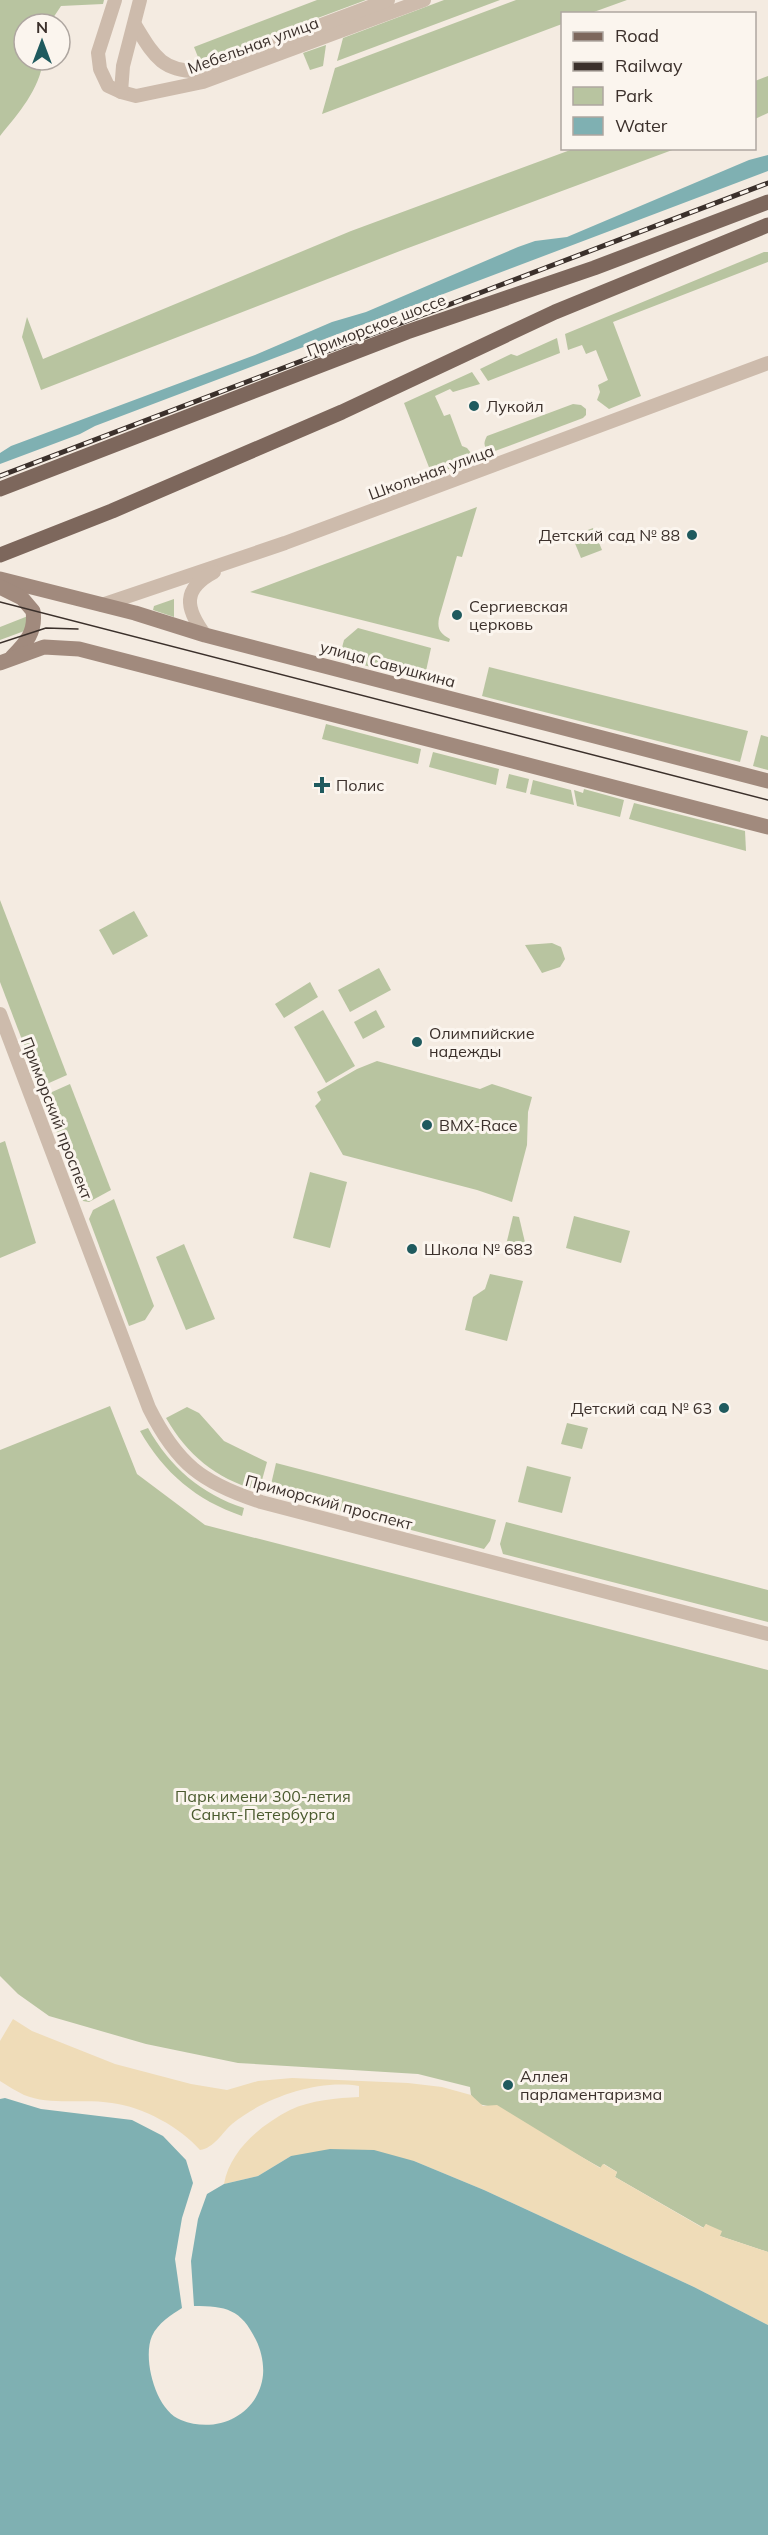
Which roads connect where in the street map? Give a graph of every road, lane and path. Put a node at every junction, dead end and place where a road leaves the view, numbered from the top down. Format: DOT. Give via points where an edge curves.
graph roads {
  1 [pos="115,0"];
  2 [pos="140,0"];
  3 [pos="388,0"];
  4 [pos="424,0"];
  5 [pos="135,24"];
  6 [pos="120,92"];
  7 [pos="768,202"];
  8 [pos="768,225"];
  9 [pos="768,363"];
  10 [pos="0,489"];
  11 [pos="0,555"];
  12 [pos="234,561"];
  13 [pos="0,579"];
  14 [pos="0,588"];
  15 [pos="102,604"];
  16 [pos="205,635"];
  17 [pos="5,661"];
  18 [pos="768,781"];
  19 [pos="768,827"];
  20 [pos="0,1014"];
  21 [pos="768,1634"];
  1 -- 6 [label="street" via="98,53 108,86"];
  2 -- 5 [label="street"];
  3 -- 5 [label="street, Мебельная улица" via="199,71 172,68 155,57"];
  4 -- 6 [label="street, Мебельная улица" via="203,82 150,95"];
  5 -- 6 [label="street"];
  7 -- 10 [label="main road, Приморское шоссе" via="594,268 396,336"];
  8 -- 11 [label="main road" via="555,312 342,412"];
  9 -- 12 [label="street, Школьная улица"];
  12 -- 15 [label="street, Школьная улица"];
  12 -- 16 [label="street" via="201,579 190,597 192,619"];
  13 -- 15 [label="main road, улица Савушкина"];
  14 -- 17 [label="main road" via="22,598 33,611 33,631"];
  15 -- 16 [label="main road, улица Савушкина"];
  16 -- 18 [label="main road, улица Савушкина"];
  17 -- 19 [label="main road" via="44,647 79,649"];
  20 -- 21 [label="street, Приморский проспект" via="146,1402 168,1443 200,1475 227,1491 261,1502"];
}
